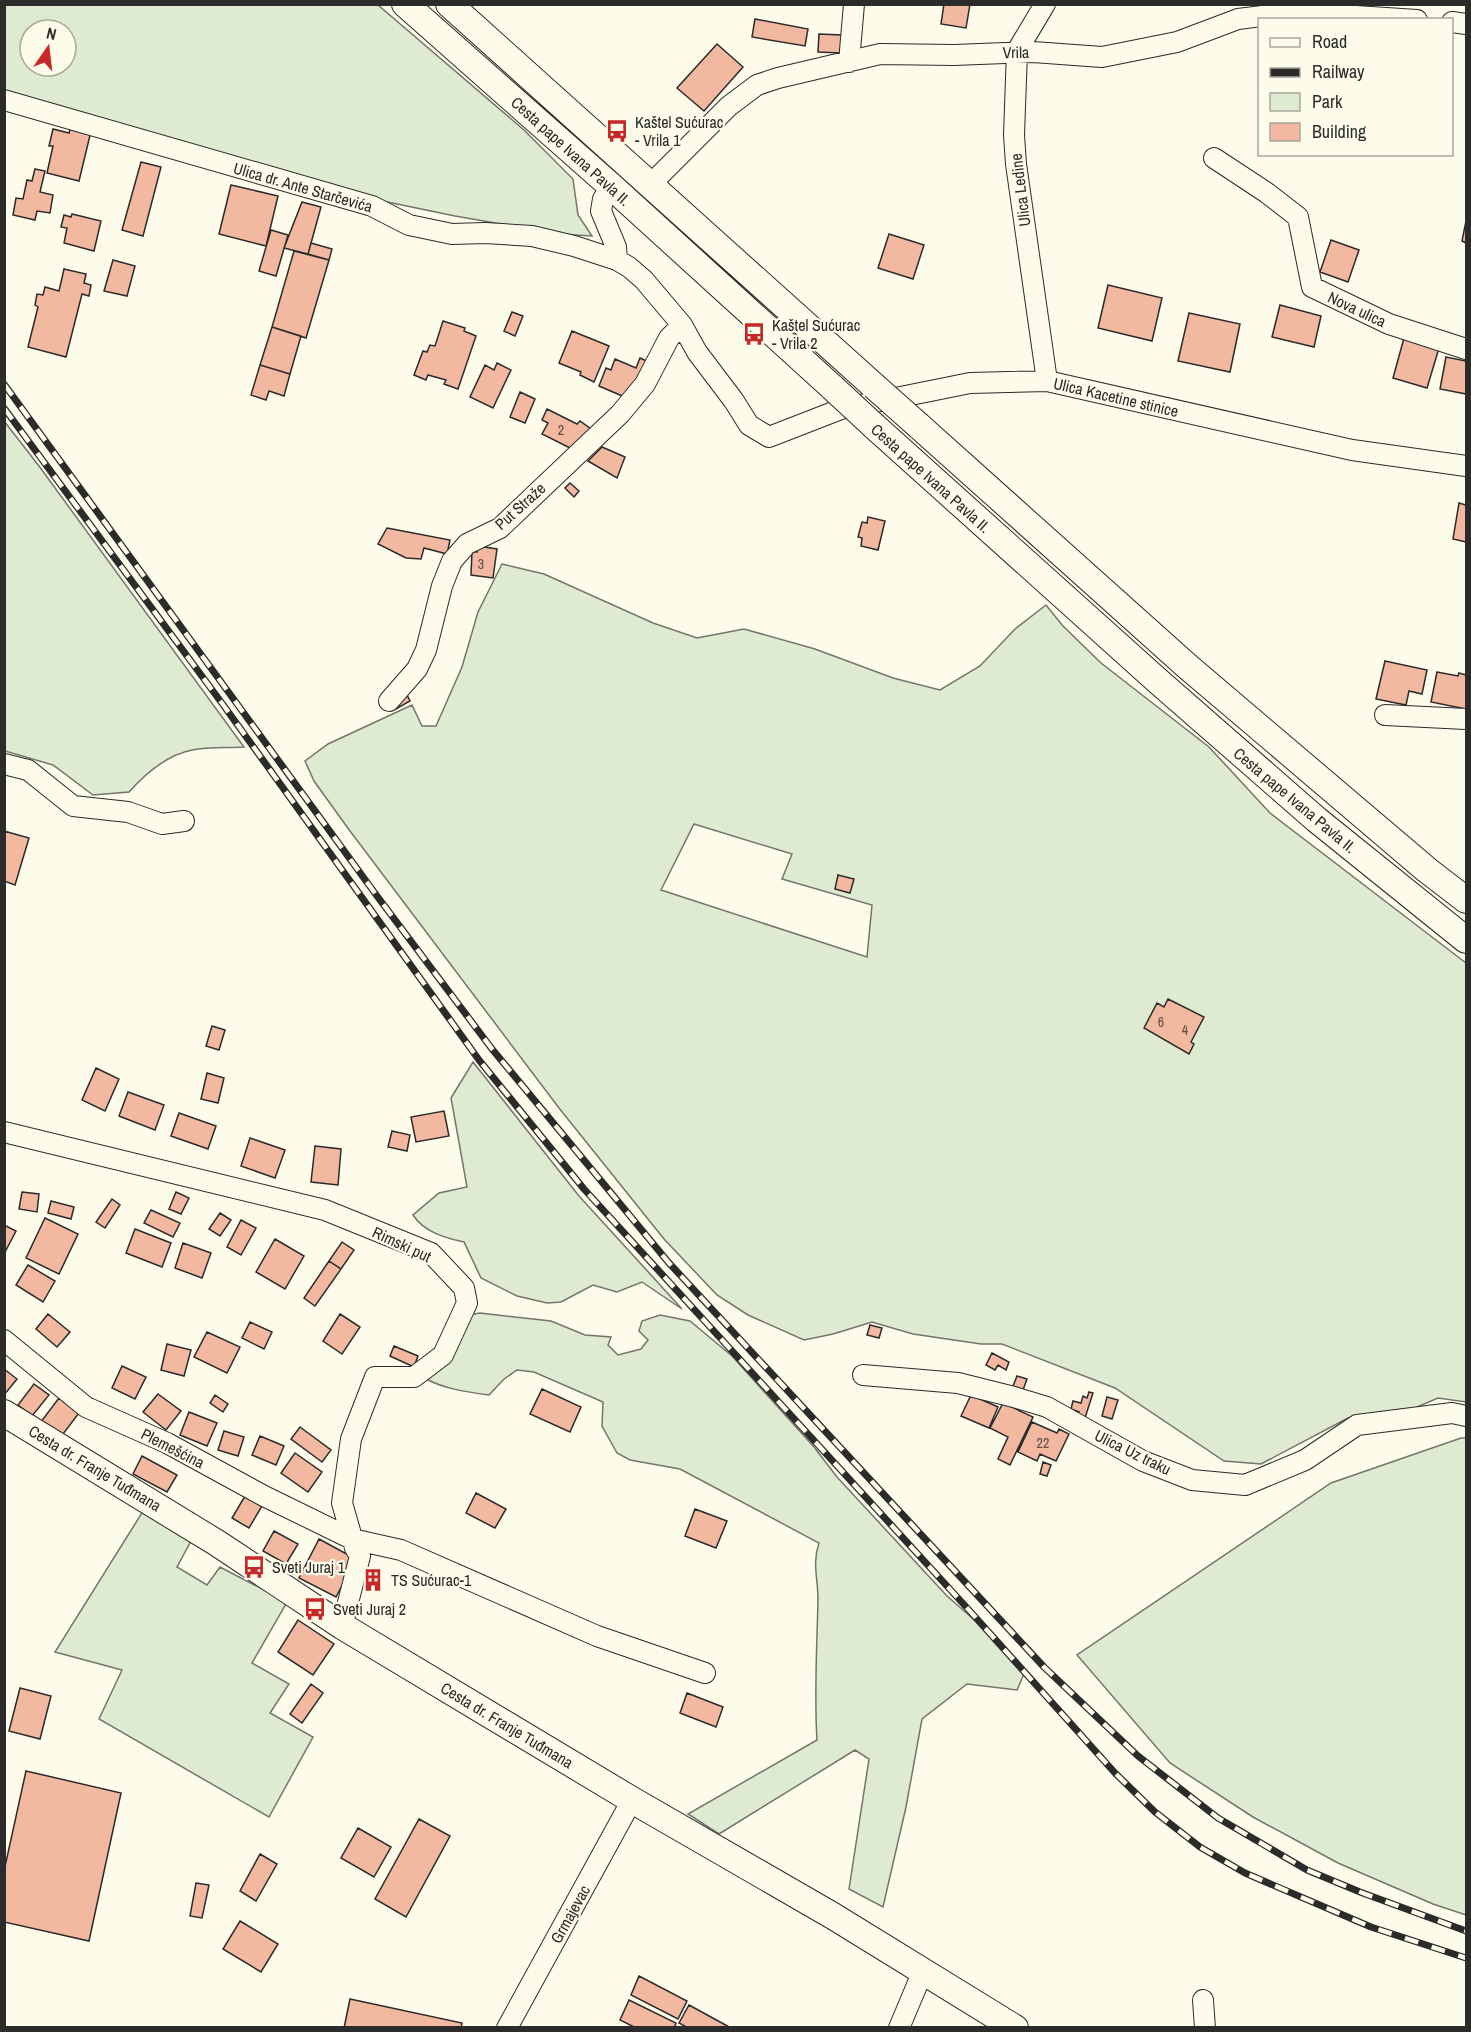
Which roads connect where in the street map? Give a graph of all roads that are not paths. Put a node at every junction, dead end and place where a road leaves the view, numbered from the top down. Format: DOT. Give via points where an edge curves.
graph roads {
  1 [pos="405,4"];
  2 [pos="449,4"];
  3 [pos="854,4"];
  4 [pos="1045,4"];
  5 [pos="1386,18"];
  6 [pos="1017,51"];
  7 [pos="849,62"];
  8 [pos="4,100"];
  9 [pos="1214,159"];
  10 [pos="651,184"];
  11 [pos="612,187"];
  12 [pos="617,260"];
  13 [pos="682,325"];
  14 [pos="1467,349"];
  15 [pos="1047,381"];
  16 [pos="1467,466"];
  17 [pos="389,701"];
  18 [pos="1385,716"];
  19 [pos="1467,719"];
  20 [pos="4,764"];
  21 [pos="184,821"];
  22 [pos="1467,900"];
  23 [pos="1467,940"];
  24 [pos="4,1132"];
  25 [pos="4,1340"];
  26 [pos="863,1375"];
  27 [pos="4,1413"];
  28 [pos="1467,1416"];
  29 [pos="352,1539"];
  30 [pos="342,1626"];
  31 [pos="705,1673"];
  32 [pos="633,1800"];
  33 [pos="923,1971"];
  34 [pos="1203,2000"];
  35 [pos="507,2028"];
  36 [pos="899,2028"];
  37 [pos="1015,2028"];
  38 [pos="1205,2028"];
  1 -- 11 [label="main road, Cesta pape Ivana Pavla II."];
  2 -- 10 [label="main road, Cesta pape Ivana Pavla II."];
  3 -- 7 [label="street"];
  4 -- 6 [label="street"];
  5 -- 6 [label="street, Vrila" via="1294,12 1238,19 1177,42 1102,57"];
  6 -- 7 [label="street, Vrila" via="880,54"];
  6 -- 15 [label="street, Ulica Ledine" via="1016,164"];
  7 -- 10 [label="street, Vrila" via="757,85 729,106"];
  8 -- 12 [label="street, Ulica dr. Ante Starčevića" via="372,206 409,225 452,234 532,236"];
  9 -- 14 [label="street, Nova ulica" via="1298,217 1312,287 1389,324"];
  10 -- 22 [label="main road, Cesta pape Ivana Pavla II., bridge" via="1187,666"];
  11 -- 12 [label="street" via="603,199 601,211 616,247"];
  11 -- 23 [label="main road, Cesta pape Ivana Pavla II., bridge" via="1159,682 1308,812"];
  12 -- 13 [label="street, Ulica dr. Ante Starčevića" via="644,280"];
  13 -- 15 [label="street, Ulica Kacetine stinice" via="749,424 769,437 841,409 970,383"];
  13 -- 17 [label="street, Put Straže" via="669,338 645,384 620,414 500,528 467,544 452,561 426,650 417,669"];
  15 -- 16 [label="street, Ulica Kacetine stinice" via="1352,450"];
  18 -- 19 [label="street"];
  20 -- 21 [label="street" via="28,770 73,806 128,812 162,824"];
  24 -- 29 [label="street, Rimski put" via="325,1210 431,1253 454,1275 464,1288 467,1303 443,1355 414,1377 375,1377 371,1387 351,1439 342,1503"];
  25 -- 29 [label="street, Plemešćina" via="86,1407 167,1443"];
  26 -- 28 [label="street, Ulica Uz traku" via="958,1383 1014,1396 1047,1407 1152,1465 1192,1480 1245,1485 1305,1460 1357,1425 1452,1413"];
  27 -- 30 [label="main road, Cesta dr. Franje Tuđmana" via="217,1543"];
  29 -- 30 [label="street, Rimski put" via="360,1556"];
  29 -- 31 [label="street, Plemešćina" via="401,1550 597,1636"];
  30 -- 32 [label="main road, Cesta dr. Franje Tuđmana"];
  32 -- 33 [label="main road, Cesta dr. Franje Tuđmana"];
  32 -- 35 [label="street, Grmajevac"];
  33 -- 36 [label="street"];
  33 -- 37 [label="main road, Cesta dr. Franje Tuđmana"];
  34 -- 38 [label="street"];
}
